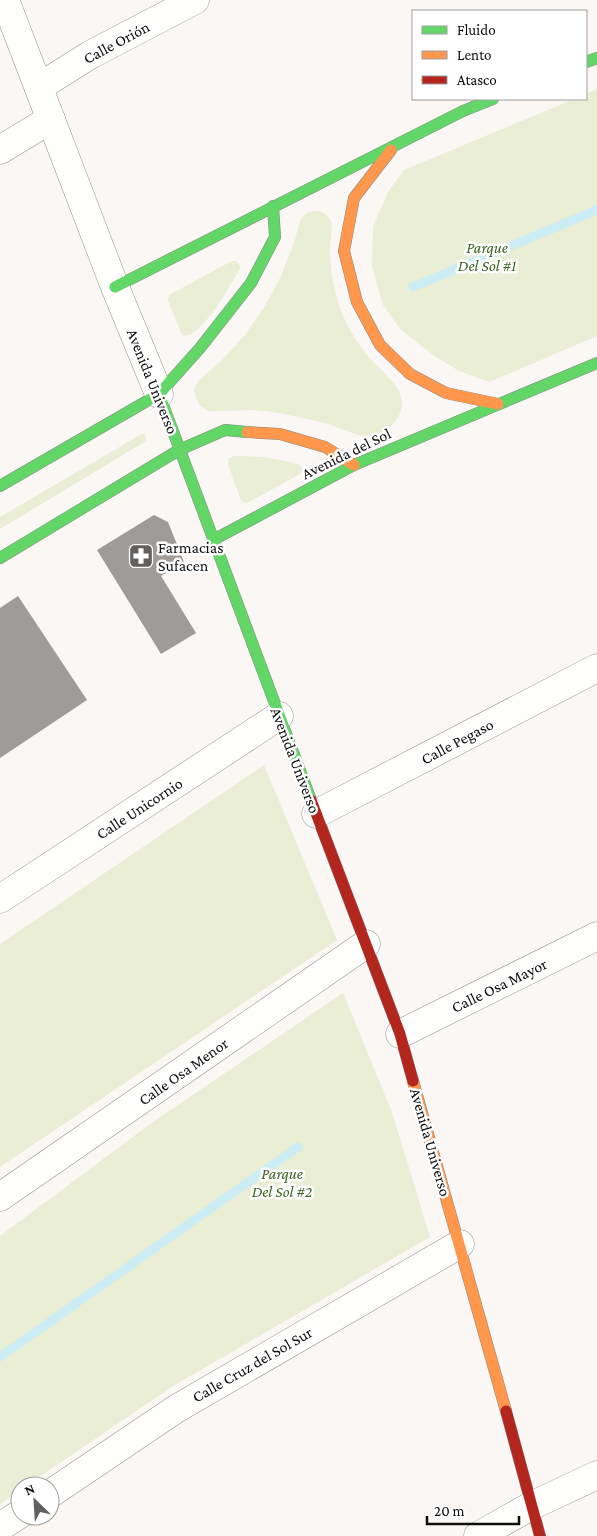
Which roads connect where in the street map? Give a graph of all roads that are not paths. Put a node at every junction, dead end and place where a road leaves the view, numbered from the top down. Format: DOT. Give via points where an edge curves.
graph roads {
  1 [pos="5,0"];
  2 [pos="195,0"];
  3 [pos="39,87"];
  4 [pos="490,100"];
  5 [pos="51,119"];
  6 [pos="395,145"];
  7 [pos="0,150"];
  8 [pos="273,206"];
  9 [pos="115,287"];
  10 [pos="597,363"];
  11 [pos="159,394"];
  12 [pos="498,404"];
  13 [pos="179,450"];
  14 [pos="354,465"];
  15 [pos="0,486"];
  16 [pos="213,540"];
  17 [pos="0,558"];
  18 [pos="597,668"];
  19 [pos="279,716"];
  20 [pos="316,814"];
  21 [pos="0,899"];
  22 [pos="597,936"];
  23 [pos="366,944"];
  24 [pos="400,1034"];
  25 [pos="0,1197"];
  26 [pos="460,1244"];
  27 [pos="597,1475"];
  28 [pos="60,1487"];
  29 [pos="531,1506"];
  30 [pos="478,1536"];
  31 [pos="540,1536"];
  1 -- 3 [label="street, Avenida Universo"];
  2 -- 3 [label="street, Calle Orión" via="90,55"];
  3 -- 5 [label="street, Avenida Universo"];
  4 -- 6 [label="street" via="463,110"];
  5 -- 7 [label="street"];
  5 -- 9 [label="street, Avenida Universo"];
  6 -- 8 [label="street"];
  6 -- 12 [label="street" via="354,198 344,251 357,302 380,345 410,374 446,393"];
  8 -- 9 [label="street"];
  8 -- 11 [label="street" via="275,237 251,283"];
  9 -- 11 [label="street, Avenida Universo"];
  10 -- 12 [label="street, Avenida del Sol"];
  11 -- 13 [label="street, Avenida Universo"];
  11 -- 15 [label="street"];
  12 -- 14 [label="street, Avenida del Sol"];
  13 -- 14 [label="street" via="225,430 261,432 280,434 325,448"];
  13 -- 16 [label="street, Avenida Universo"];
  13 -- 17 [label="street"];
  14 -- 16 [label="street, Avenida del Sol"];
  16 -- 19 [label="street, Avenida Universo"];
  18 -- 20 [label="street, Calle Pegaso"];
  19 -- 20 [label="street, Avenida Universo"];
  19 -- 21 [label="street, Calle Unicornio"];
  20 -- 23 [label="street, Avenida Universo"];
  22 -- 24 [label="street, Calle Osa Mayor"];
  23 -- 24 [label="street, Avenida Universo"];
  23 -- 25 [label="street, Calle Osa Menor"];
  24 -- 26 [label="street, Avenida Universo"];
  26 -- 28 [label="street, Calle Cruz del Sol Sur" via="176,1408"];
  26 -- 29 [label="street, Avenida Universo"];
  27 -- 29 [label="street"];
  29 -- 30 [label="street"];
  29 -- 31 [label="street, Avenida Universo"];
}
